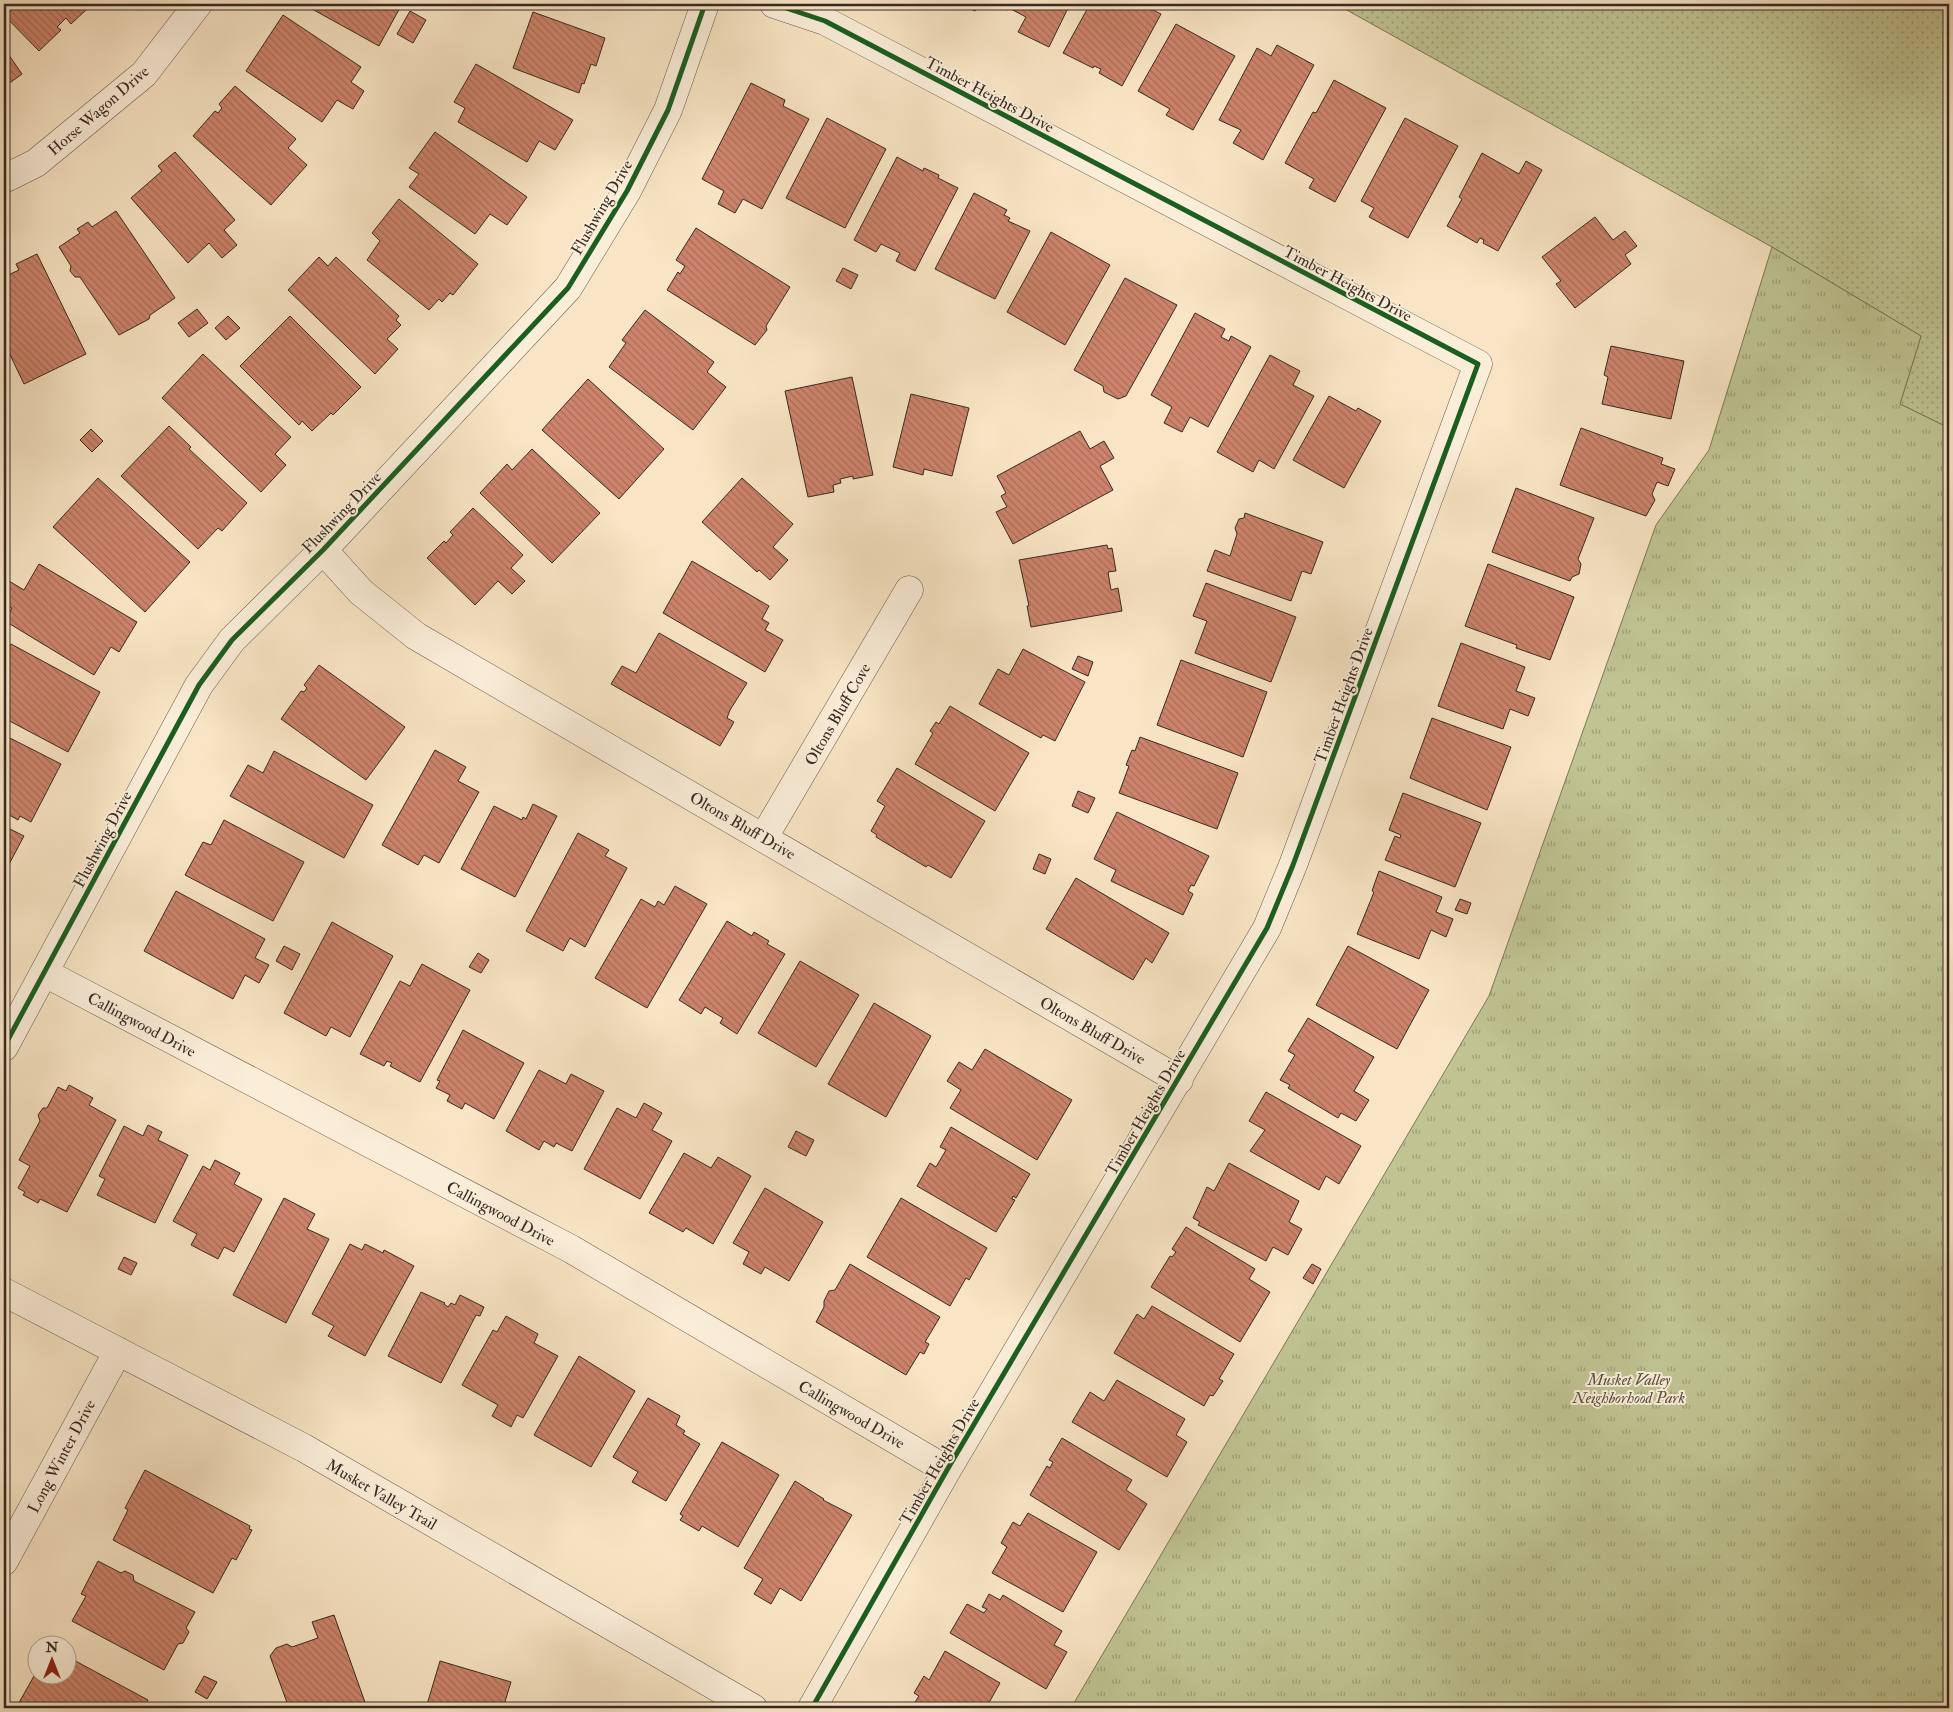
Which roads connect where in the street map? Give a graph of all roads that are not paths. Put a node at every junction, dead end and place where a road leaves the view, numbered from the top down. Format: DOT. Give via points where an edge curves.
graph roads {
  1 [pos="198,4"];
  2 [pos="705,4"];
  3 [pos="774,4"];
  4 [pos="4,179"];
  5 [pos="324,550"];
  6 [pos="909,590"];
  7 [pos="764,838"];
  8 [pos="45,973"];
  9 [pos="4,1047"];
  10 [pos="1179,1080"];
  11 [pos="4,1292"];
  12 [pos="118,1351"];
  13 [pos="947,1470"];
  14 [pos="4,1561"];
  15 [pos="753,1708"];
  16 [pos="812,1708"];
  1 -- 4 [label="street, Horse Wagon Drive" via="144,74 36,164"];
  2 -- 5 [label="street, Flushwing Drive" via="668,110 628,191 568,288"];
  3 -- 10 [label="street, Timber Heights Drive" via="826,21 1478,364 1267,928"];
  5 -- 7 [label="street, Oltons Bluff Drive" via="361,592 416,636"];
  5 -- 8 [label="street, Flushwing Drive" via="232,640 199,685"];
  6 -- 7 [label="street, Oltons Bluff Cove"];
  7 -- 10 [label="street, Oltons Bluff Drive"];
  8 -- 9 [label="street, Flushwing Drive"];
  8 -- 13 [label="street, Callingwood Drive" via="571,1250"];
  10 -- 13 [label="street, Timber Heights Drive"];
  11 -- 12 [label="street, Musket Valley Trail"];
  12 -- 14 [label="street, Long Winter Drive"];
  12 -- 15 [label="street, Musket Valley Trail" via="304,1448"];
  13 -- 16 [label="street, Timber Heights Drive"];
}
